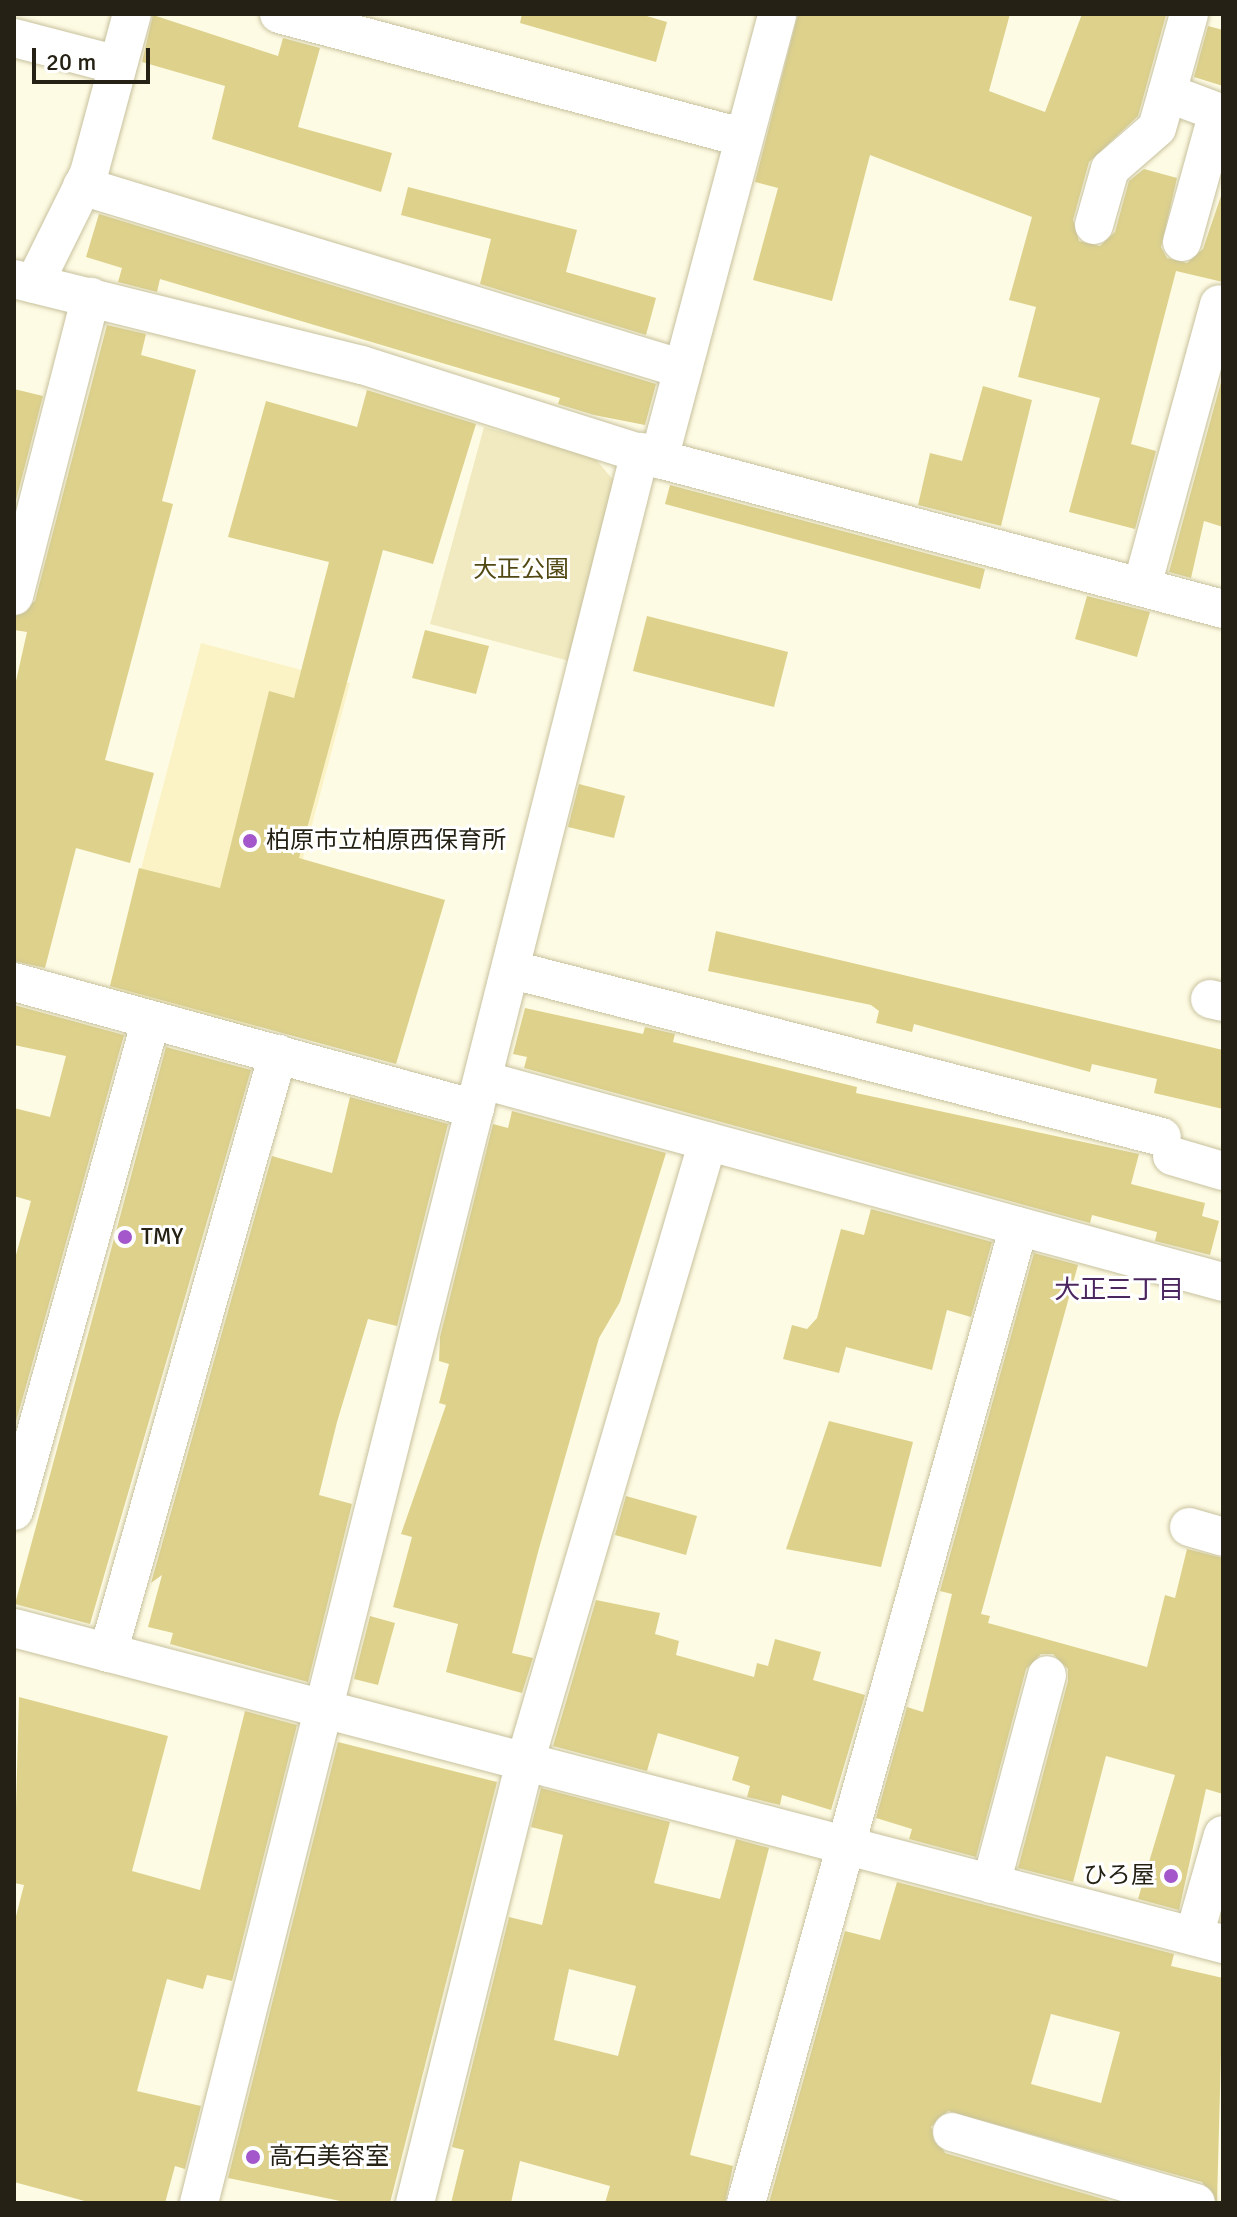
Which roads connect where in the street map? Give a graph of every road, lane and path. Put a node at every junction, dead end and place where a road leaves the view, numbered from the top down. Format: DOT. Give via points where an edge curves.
graph roads {
  1 [pos="132,14"];
  2 [pos="279,14"];
  3 [pos="777,14"];
  4 [pos="1189,14"];
  5 [pos="14,38"];
  6 [pos="118,65"];
  7 [pos="1167,93"];
  8 [pos="744,138"];
  9 [pos="82,186"];
  10 [pos="1094,225"];
  11 [pos="1182,242"];
  12 [pos="24,282"];
  13 [pos="91,297"];
  14 [pos="1219,304"];
  15 [pos="683,369"];
  16 [pos="649,455"];
  17 [pos="1142,586"];
  18 [pos="14,596"];
  19 [pos="1223,609"];
  20 [pos="513,970"];
  21 [pos="14,982"];
  22 [pos="151,1020"];
  23 [pos="278,1054"];
  24 [pos="479,1094"];
  25 [pos="708,1141"];
  26 [pos="1223,1171"];
  27 [pos="1019,1226"];
  28 [pos="1223,1282"];
  29 [pos="14,1511"];
  30 [pos="16,1638"];
  31 [pos="108,1653"];
  32 [pos="1047,1675"];
  33 [pos="319,1709"];
  34 [pos="525,1762"];
  35 [pos="1223,1835"];
  36 [pos="841,1844"];
  37 [pos="991,1884"];
  38 [pos="1209,1940"];
  39 [pos="952,2132"];
  40 [pos="210,2200"];
  41 [pos="415,2203"];
  42 [pos="746,2203"];
  43 [pos="1196,2203"];
  1 -- 6 [label="street"];
  2 -- 8 [label="street"];
  3 -- 8 [label="street"];
  4 -- 7 [label="street"];
  5 -- 6 [label="street"];
  6 -- 9 [label="street"];
  7 -- 10 [label="street" via="1157,128 1110,169"];
  7 -- 11 [label="street" via="1218,112"];
  8 -- 15 [label="street"];
  9 -- 12 [label="street"];
  9 -- 15 [label="street"];
  12 -- 13 [label="street"];
  13 -- 16 [label="street" via="362,365"];
  13 -- 18 [label="street"];
  14 -- 17 [label="street"];
  15 -- 16 [label="street"];
  16 -- 17 [label="street"];
  16 -- 20 [label="street"];
  17 -- 19 [label="street"];
  20 -- 24 [label="street"];
  20 -- 26 [label="street" via="1167,1147"];
  21 -- 22 [label="street"];
  22 -- 23 [label="street"];
  22 -- 29 [label="street"];
  23 -- 24 [label="street"];
  23 -- 31 [label="street"];
  24 -- 25 [label="street"];
  24 -- 33 [label="street"];
  25 -- 27 [label="street"];
  25 -- 34 [label="street"];
  27 -- 28 [label="street"];
  27 -- 36 [label="street"];
  30 -- 31 [label="street"];
  31 -- 33 [label="street"];
  32 -- 37 [label="street"];
  33 -- 34 [label="street"];
  33 -- 40 [label="street"];
  34 -- 36 [label="street"];
  34 -- 41 [label="street"];
  35 -- 38 [label="street"];
  36 -- 37 [label="street"];
  36 -- 42 [label="street"];
  37 -- 38 [label="street"];
  39 -- 43 [label="street"];
}
